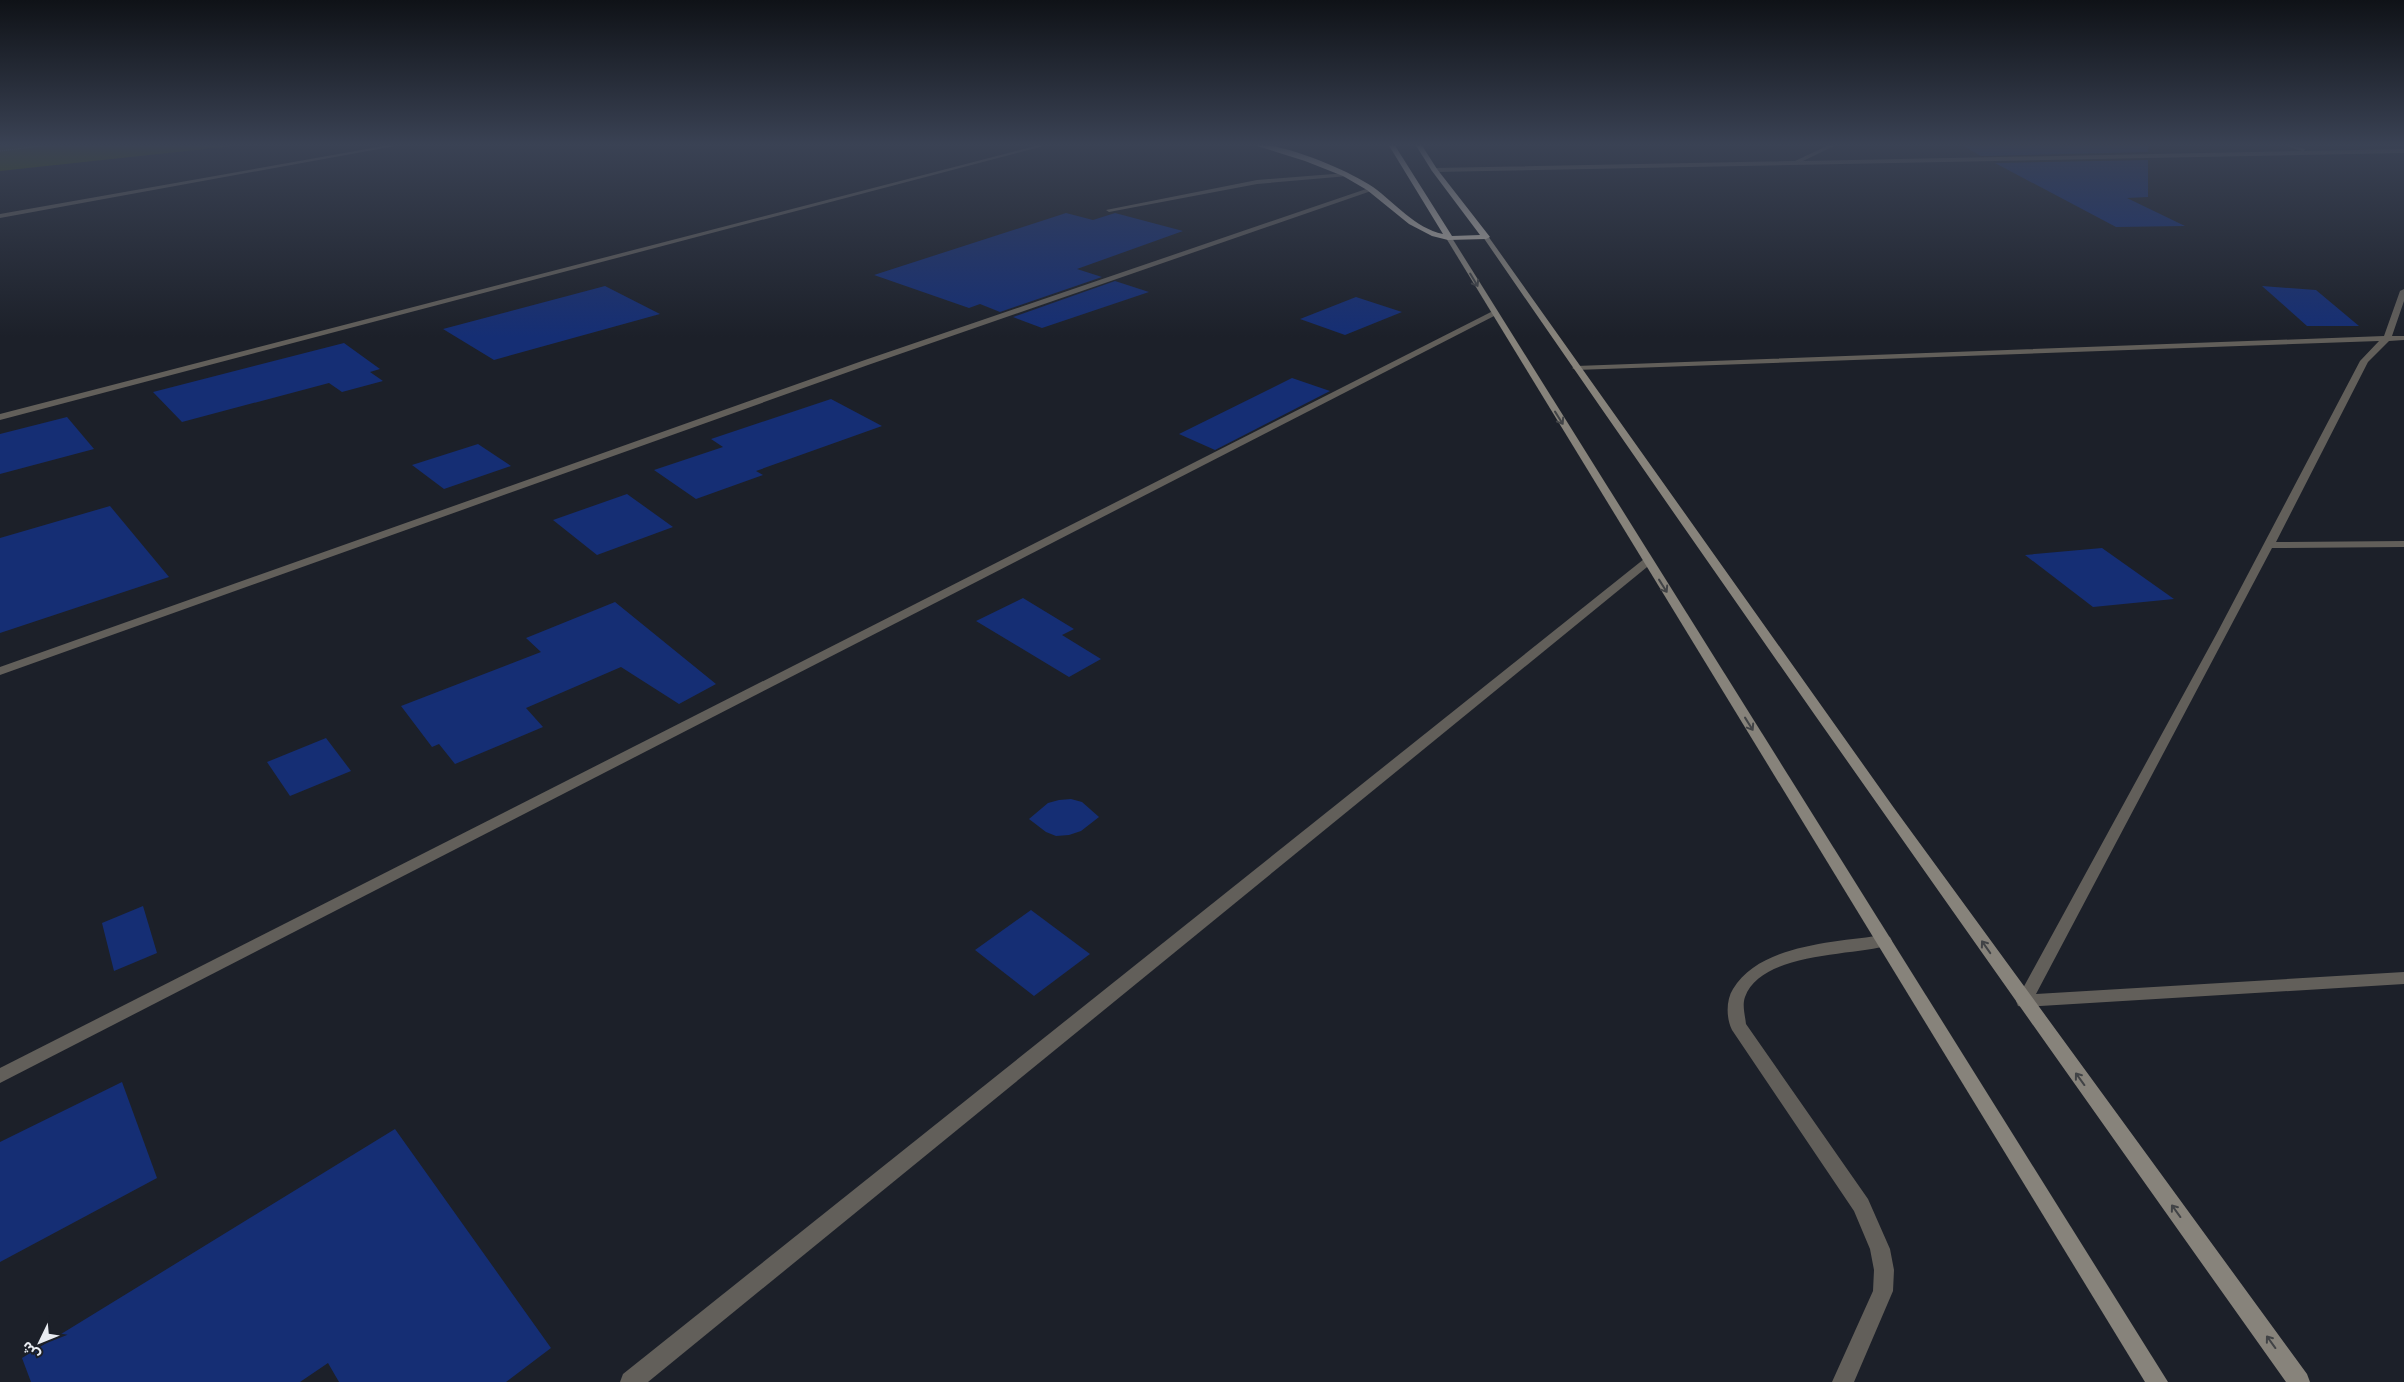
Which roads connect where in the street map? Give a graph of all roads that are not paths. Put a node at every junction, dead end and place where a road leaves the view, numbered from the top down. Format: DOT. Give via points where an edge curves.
graph roads {
  1 [pos="42,208"];
  2 [pos="798,208"];
  3 [pos="1117,208"];
  4 [pos="1311,208"];
  5 [pos="1396,208"];
  6 [pos="1431,208"];
  7 [pos="1464,208"];
  8 [pos="1109,210"];
  9 [pos="0,216"];
  10 [pos="1486,237"];
  11 [pos="1449,238"];
  12 [pos="2404,291"];
  13 [pos="1494,314"];
  14 [pos="2388,338"];
  15 [pos="2404,338"];
  16 [pos="1576,368"];
  17 [pos="0,417"];
  18 [pos="2404,544"];
  19 [pos="2270,545"];
  20 [pos="1648,561"];
  21 [pos="0,671"];
  22 [pos="1884,941"];
  23 [pos="2404,978"];
  24 [pos="2024,1001"];
  25 [pos="0,1076"];
  26 [pos="631,1382"];
  27 [pos="1843,1382"];
  28 [pos="2157,1382"];
  29 [pos="2299,1382"];
  1 -- 9 [label="street"];
  2 -- 17 [label="street"];
  3 -- 8 [label="street"];
  4 -- 21 [label="street" via="865,363"];
  5 -- 11 [label="highway" via="1419,227"];
  6 -- 11 [label="highway"];
  7 -- 10 [label="highway"];
  10 -- 11 [label="highway"];
  10 -- 16 [label="main road"];
  11 -- 13 [label="main road, one-way"];
  12 -- 14 [label="street"];
  13 -- 20 [label="main road, one-way"];
  13 -- 25 [label="street"];
  14 -- 15 [label="street"];
  14 -- 16 [label="street"];
  14 -- 19 [label="street" via="2364,361"];
  24 -- 16 [label="main road, one-way"];
  18 -- 19 [label="street"];
  19 -- 24 [label="street"];
  20 -- 22 [label="main road, one-way"];
  20 -- 26 [label="street"];
  22 -- 27 [label="street" via="1790,957 1766,965 1752,973 1737,996 1738,1025 1861,1205 1880,1249 1883,1291"];
  22 -- 28 [label="main road"];
  23 -- 24 [label="street"];
  29 -- 24 [label="main road, one-way"];
}
